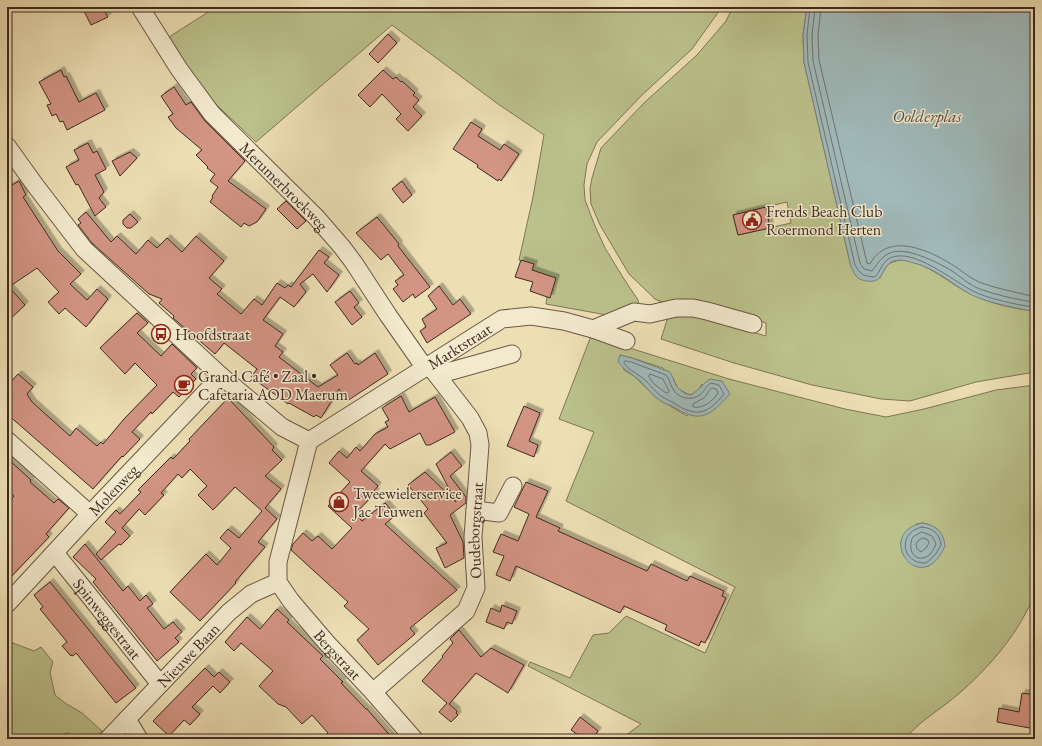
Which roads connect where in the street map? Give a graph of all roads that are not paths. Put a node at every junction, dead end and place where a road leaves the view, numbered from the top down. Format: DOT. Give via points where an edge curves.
graph roads {
  1 [pos="140,7"];
  2 [pos="7,146"];
  3 [pos="753,324"];
  4 [pos="593,330"];
  5 [pos="626,341"];
  6 [pos="512,354"];
  7 [pos="430,369"];
  8 [pos="221,376"];
  9 [pos="7,440"];
  10 [pos="309,441"];
  11 [pos="513,486"];
  12 [pos="475,510"];
  13 [pos="90,514"];
  14 [pos="55,553"];
  15 [pos="278,582"];
  16 [pos="7,604"];
  17 [pos="160,684"];
  18 [pos="374,692"];
  19 [pos="127,719"];
  20 [pos="108,739"];
  21 [pos="139,739"];
  22 [pos="414,739"];
  1 -- 7 [label="street, Merumerbroekweg" via="179,69 212,114 316,217 342,247"];
  2 -- 8 [label="street" via="84,249"];
  3 -- 4 [label="street" via="693,308 676,308 650,314 634,312"];
  4 -- 5 [label="street, Marktstraat"];
  4 -- 7 [label="street, Marktstraat" via="564,321 531,316 502,319"];
  6 -- 7 [label="street"];
  7 -- 10 [label="street, Marktstraat"];
  7 -- 12 [label="street, Oudeborgstraat" via="470,418 478,434 480,445"];
  8 -- 10 [label="street" via="282,426"];
  8 -- 13 [label="street, Molenweg"];
  9 -- 13 [label="street"];
  10 -- 15 [label="street" via="278,562"];
  11 -- 12 [label="street" via="499,513"];
  12 -- 18 [label="street, Oudeborgstraat" via="473,537 476,588 466,611"];
  13 -- 14 [label="street, Molenweg"];
  14 -- 16 [label="street, Molenweg"];
  14 -- 17 [label="street, Spinweggestraat"];
  15 -- 17 [label="street, Nieuwe Baan" via="251,594 228,612"];
  15 -- 18 [label="street, Bergstraat" via="326,642"];
  17 -- 19 [label="street, Nieuwe Baan"];
  18 -- 22 [label="street, Bergstraat"];
  19 -- 20 [label="street, Nieuwe Baan"];
  19 -- 21 [label="street"];
}
